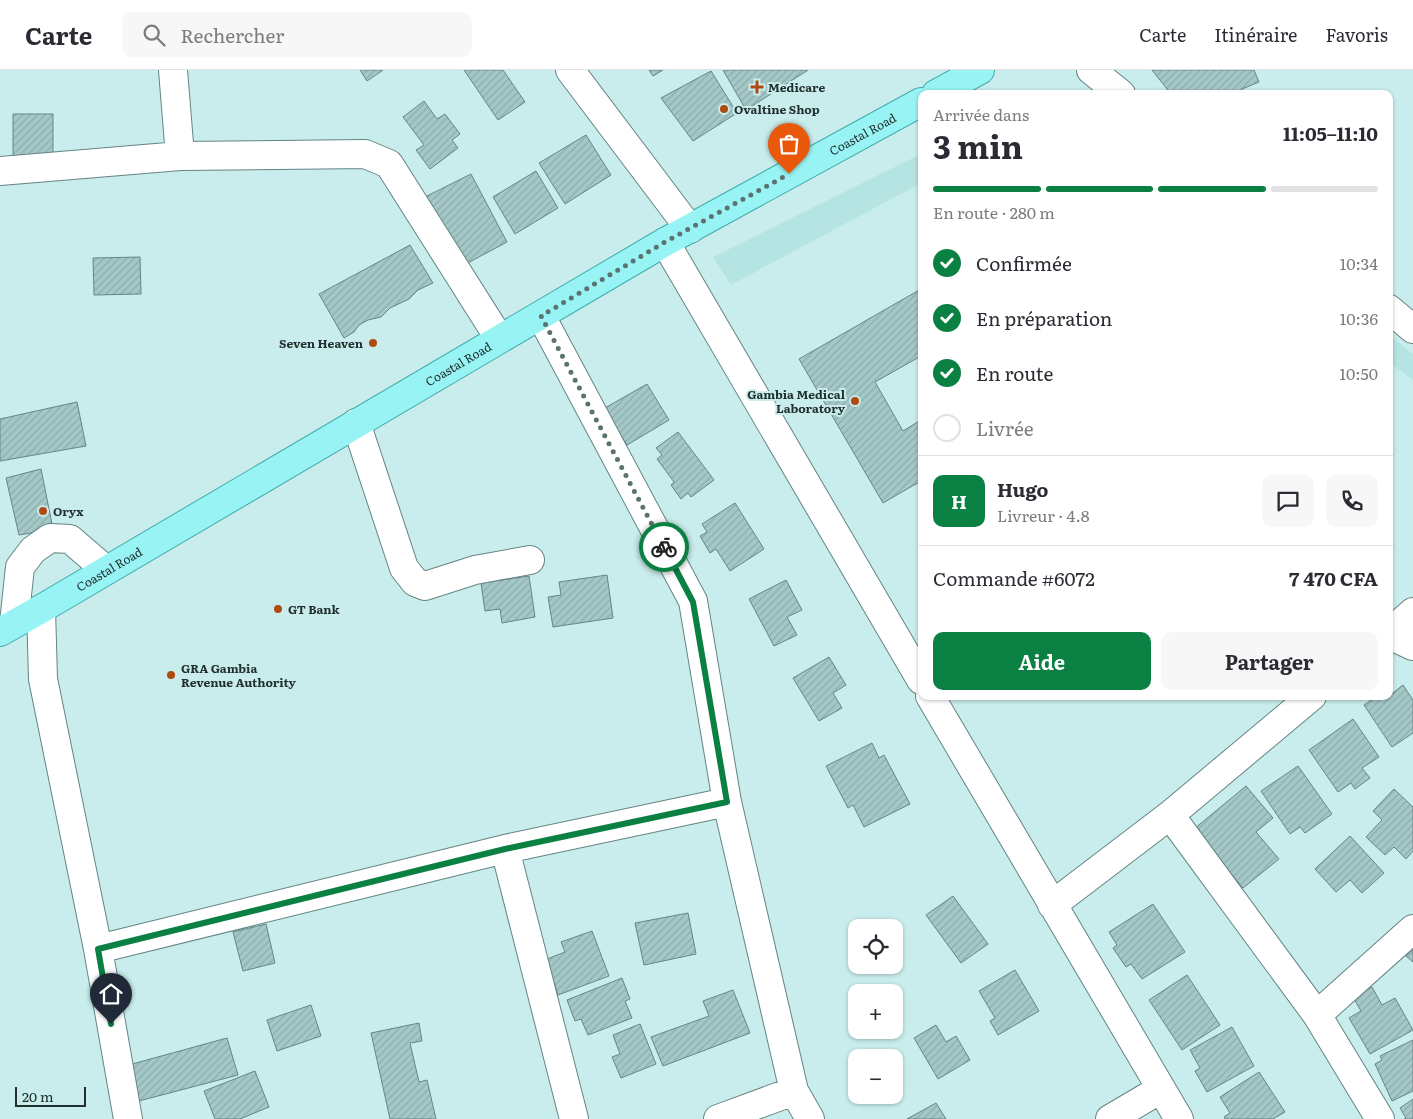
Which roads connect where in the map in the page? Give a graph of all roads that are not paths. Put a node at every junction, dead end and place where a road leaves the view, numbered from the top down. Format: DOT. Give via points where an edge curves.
graph roads {
  1 [pos="173,70"];
  2 [pos="570,70"];
  3 [pos="980,70"];
  4 [pos="1091,70"];
  5 [pos="943,90"];
  6 [pos="1116,90"];
  7 [pos="918,104"];
  8 [pos="180,156"];
  9 [pos="0,171"];
  10 [pos="690,229"];
  11 [pos="665,242"];
  12 [pos="1393,312"];
  13 [pos="541,316"];
  14 [pos="1413,329"];
  15 [pos="499,338"];
  16 [pos="356,423"];
  17 [pos="530,560"];
  18 [pos="106,570"];
  19 [pos="41,609"];
  20 [pos="1413,612"];
  21 [pos="7,627"];
  22 [pos="1393,630"];
  23 [pos="1393,636"];
  24 [pos="1413,646"];
  25 [pos="918,675"];
  26 [pos="932,700"];
  27 [pos="1307,700"];
  28 [pos="727,802"];
  29 [pos="1170,815"];
  30 [pos="505,849"];
  31 [pos="1052,905"];
  32 [pos="1413,929"];
  33 [pos="98,949"];
  34 [pos="1317,1015"];
  35 [pos="1161,1089"];
  36 [pos="794,1091"];
  37 [pos="128,1119"];
  38 [pos="574,1119"];
  39 [pos="718,1119"];
  40 [pos="810,1119"];
  41 [pos="1110,1119"];
  42 [pos="1179,1119"];
  43 [pos="1380,1119"];
  1 -- 8 [label="street"];
  2 -- 10 [label="street"];
  3 -- 5 [label="main road"];
  4 -- 6 [label="street"];
  7 -- 10 [label="main road, Coastal Road"];
  8 -- 9 [label="street"];
  8 -- 15 [label="street" via="365,154 389,164"];
  10 -- 11 [label="main road, Coastal Road"];
  11 -- 13 [label="main road, Coastal Road"];
  11 -- 25 [label="street"];
  12 -- 14 [label="street"];
  13 -- 15 [label="main road, Coastal Road"];
  13 -- 28 [label="street" via="693,602"];
  15 -- 16 [label="main road, Coastal Road"];
  16 -- 17 [label="street" via="404,568 415,582 425,586 475,570"];
  16 -- 18 [label="main road, Coastal Road"];
  18 -- 19 [label="main road, Coastal Road"];
  18 -- 21 [label="street" via="70,539 50,538 32,550 20,567"];
  19 -- 21 [label="main road, Coastal Road"];
  19 -- 33 [label="street" via="44,679"];
  20 -- 22 [label="street"];
  23 -- 24 [label="street"];
  26 -- 31 [label="street"];
  27 -- 29 [label="street"];
  28 -- 30 [label="street"];
  28 -- 36 [label="street"];
  29 -- 31 [label="street"];
  29 -- 34 [label="street"];
  30 -- 33 [label="street"];
  30 -- 38 [label="street"];
  31 -- 35 [label="street"];
  32 -- 34 [label="street"];
  33 -- 37 [label="street"];
  34 -- 43 [label="street"];
  35 -- 41 [label="street"];
  35 -- 42 [label="street"];
  36 -- 39 [label="street"];
  36 -- 40 [label="street"];
}
